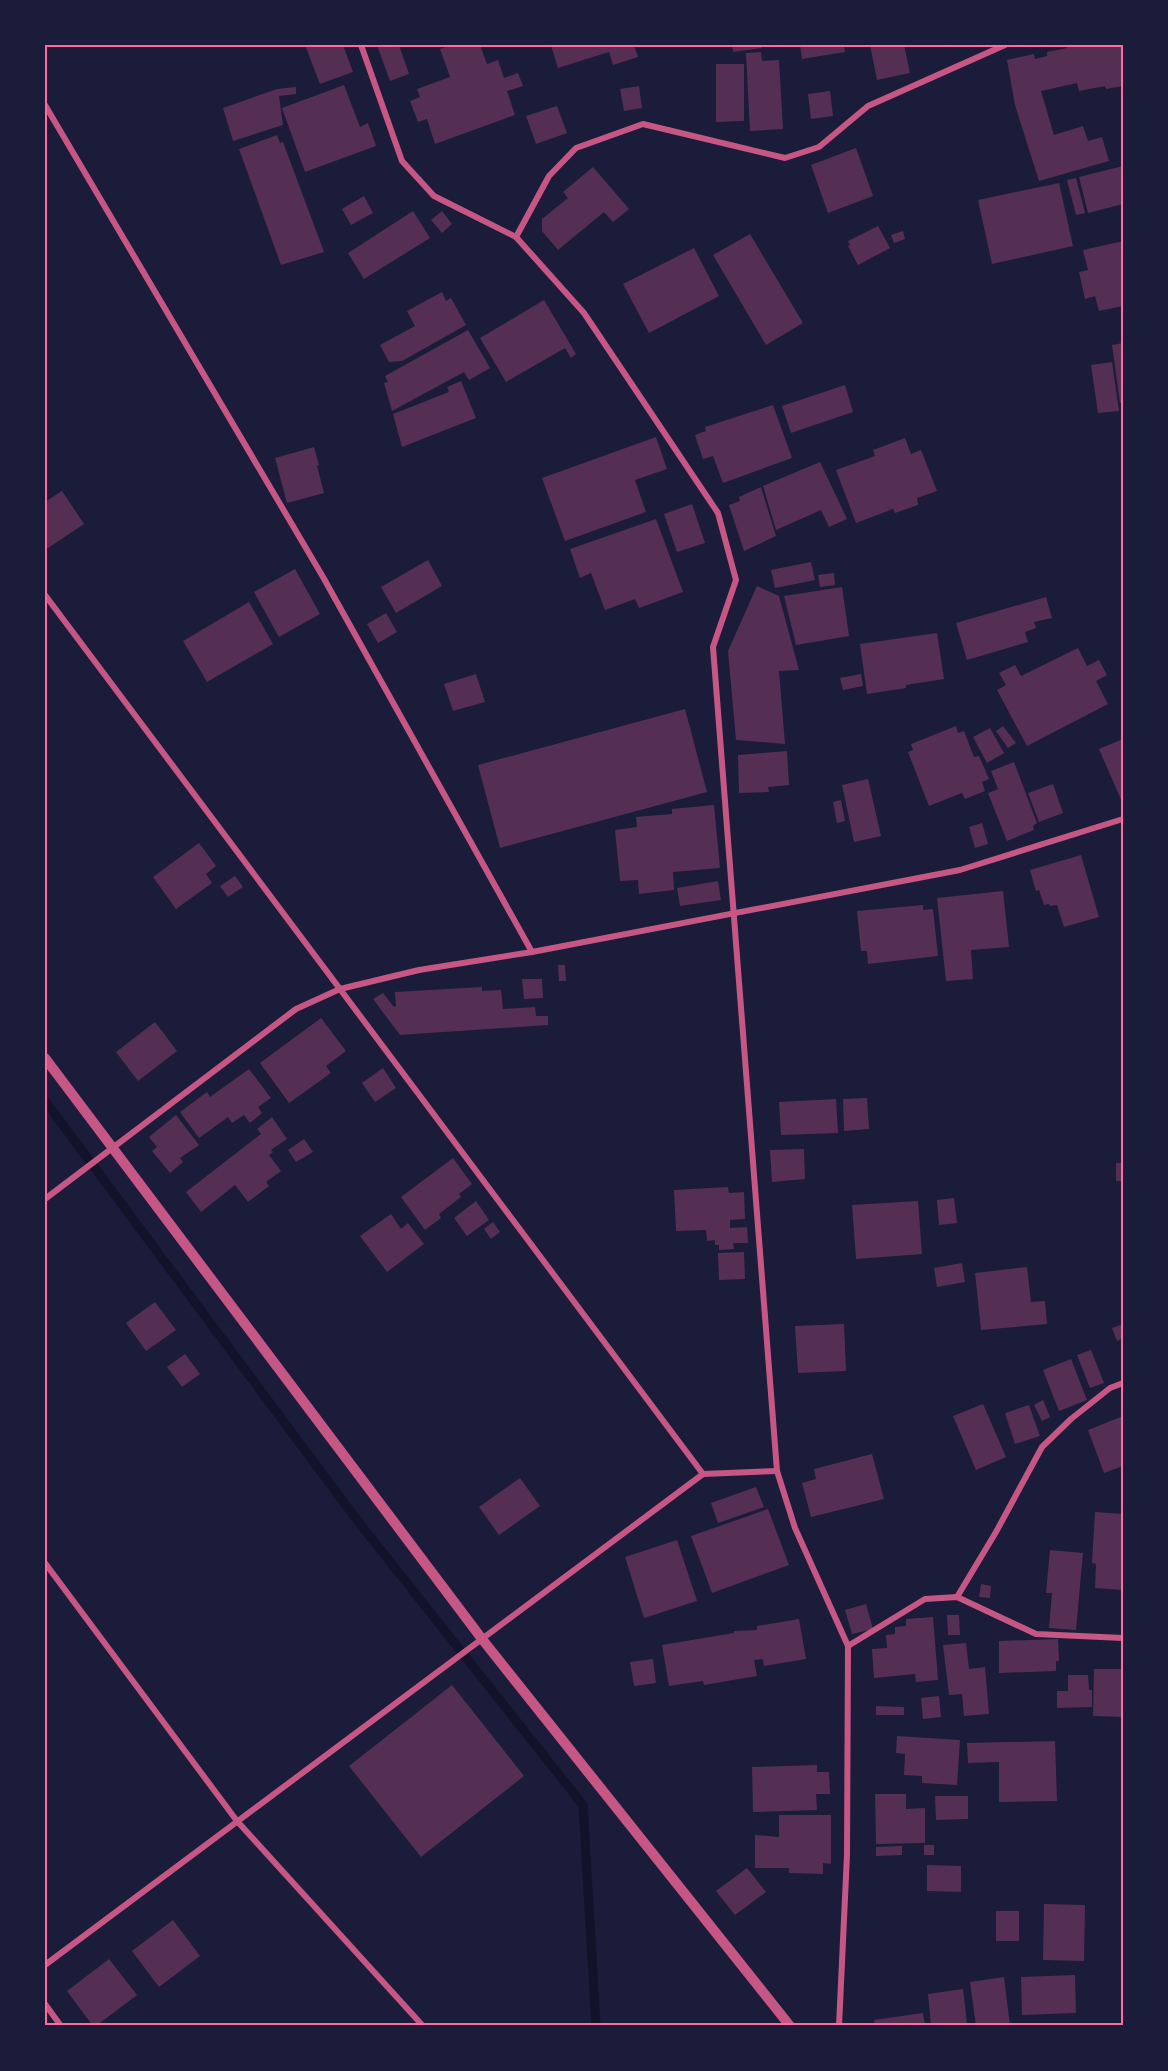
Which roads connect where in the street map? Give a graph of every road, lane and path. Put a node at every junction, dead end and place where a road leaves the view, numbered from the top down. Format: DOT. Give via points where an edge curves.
graph roads {
  1 [pos="361,45"];
  2 [pos="1005,45"];
  3 [pos="45,105"];
  4 [pos="516,237"];
  5 [pos="45,594"];
  6 [pos="1123,819"];
  7 [pos="735,914"];
  8 [pos="532,952"];
  9 [pos="340,989"];
  10 [pos="45,1058"];
  11 [pos="112,1149"];
  12 [pos="45,1199"];
  13 [pos="1123,1383"];
  14 [pos="777,1471"];
  15 [pos="703,1474"];
  16 [pos="45,1563"];
  17 [pos="957,1597"];
  18 [pos="1123,1638"];
  19 [pos="482,1639"];
  20 [pos="848,1646"];
  21 [pos="237,1821"];
  22 [pos="45,1965"];
  23 [pos="45,2004"];
  24 [pos="62,2026"];
  25 [pos="423,2026"];
  26 [pos="790,2026"];
  27 [pos="839,2026"];
  1 -- 4 [label="street" via="402,161 434,196"];
  2 -- 4 [label="street" via="868,106 819,147 785,158 643,124 576,148 549,177"];
  3 -- 8 [label="street" via="323,577"];
  4 -- 7 [label="street" via="584,313 718,513 736,580 713,647"];
  5 -- 9 [label="street"];
  6 -- 7 [label="street" via="960,870"];
  7 -- 8 [label="street"];
  7 -- 14 [label="street"];
  8 -- 9 [label="street" via="419,970"];
  9 -- 11 [label="street" via="296,1009"];
  9 -- 15 [label="street"];
  10 -- 11 [label="street"];
  11 -- 12 [label="street"];
  11 -- 19 [label="street"];
  13 -- 17 [label="street" via="1110,1388 1042,1447"];
  14 -- 15 [label="street"];
  14 -- 20 [label="street" via="795,1528"];
  15 -- 19 [label="street"];
  16 -- 21 [label="street"];
  17 -- 18 [label="street" via="1036,1634"];
  17 -- 20 [label="street" via="925,1599"];
  19 -- 21 [label="street"];
  19 -- 26 [label="street"];
  20 -- 27 [label="street" via="847,1855"];
  21 -- 22 [label="street"];
  21 -- 25 [label="street"];
  23 -- 24 [label="street"];
}
